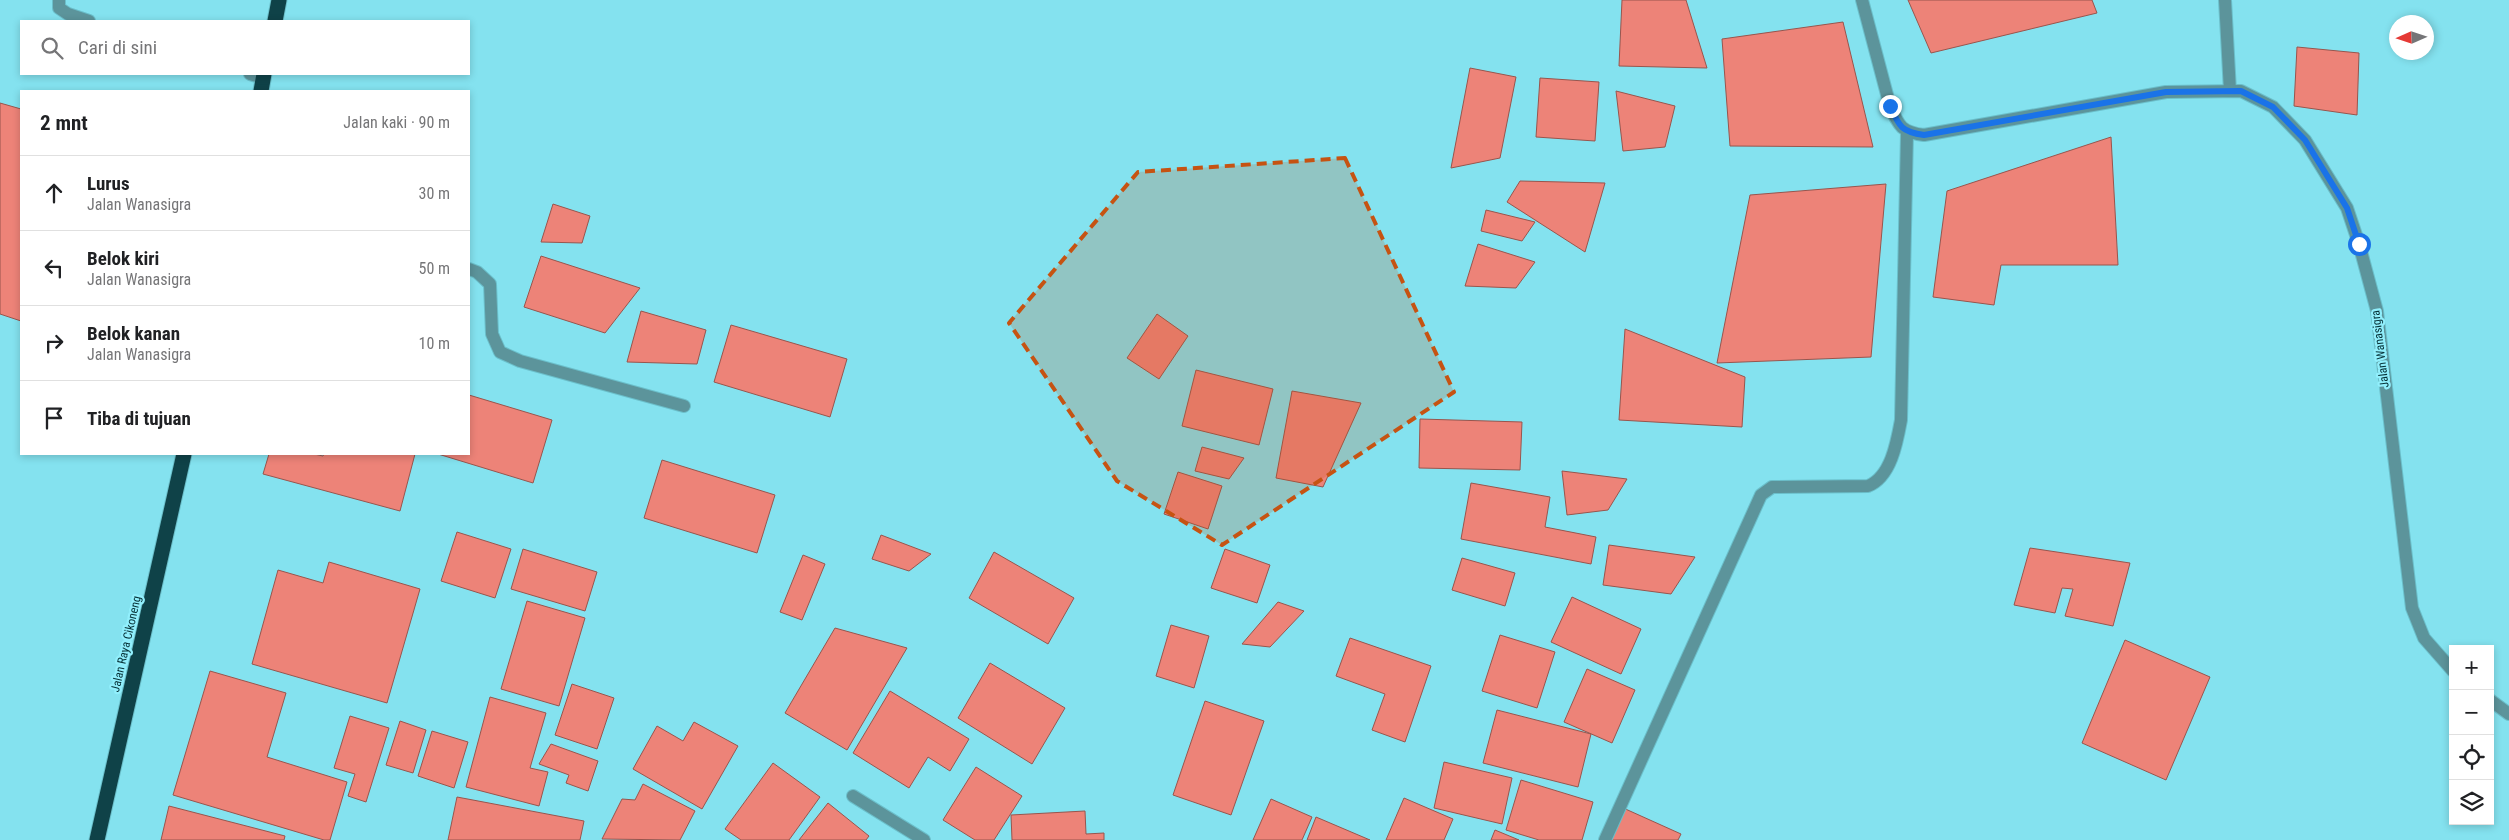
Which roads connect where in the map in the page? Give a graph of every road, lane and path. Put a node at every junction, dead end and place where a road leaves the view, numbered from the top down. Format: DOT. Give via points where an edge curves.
graph roads {
  1 [pos="58,0"];
  2 [pos="279,0"];
  3 [pos="1862,0"];
  4 [pos="2225,0"];
  5 [pos="86,20"];
  6 [pos="275,20"];
  7 [pos="2230,91"];
  8 [pos="1907,133"];
  9 [pos="470,269"];
  10 [pos="684,406"];
  11 [pos="184,455"];
  12 [pos="2449,666"];
  13 [pos="2494,703"];
  14 [pos="2509,714"];
  15 [pos="853,796"];
  16 [pos="97,840"];
  17 [pos="924,840"];
  18 [pos="1605,840"];
  1 -- 5 [label="street" via="62,11"];
  2 -- 6 [label="highway"];
  3 -- 8 [label="street" via="1890,106 1897,122"];
  4 -- 7 [label="street"];
  7 -- 8 [label="street, Jalan Wanasigra" via="2166,92 1924,135"];
  7 -- 12 [label="street, Jalan Wanasigra" via="2241,91 2273,107 2305,140 2347,208 2377,311 2412,608 2424,638"];
  8 -- 18 [label="street" via="1901,420 1884,475 1879,482 1868,486 1772,487 1761,495"];
  9 -- 10 [label="street" via="490,284 492,334 500,352 520,361"];
  11 -- 16 [label="highway, Jalan Raya Cikoneng"];
  13 -- 14 [label="street"];
  15 -- 17 [label="street"];
}
